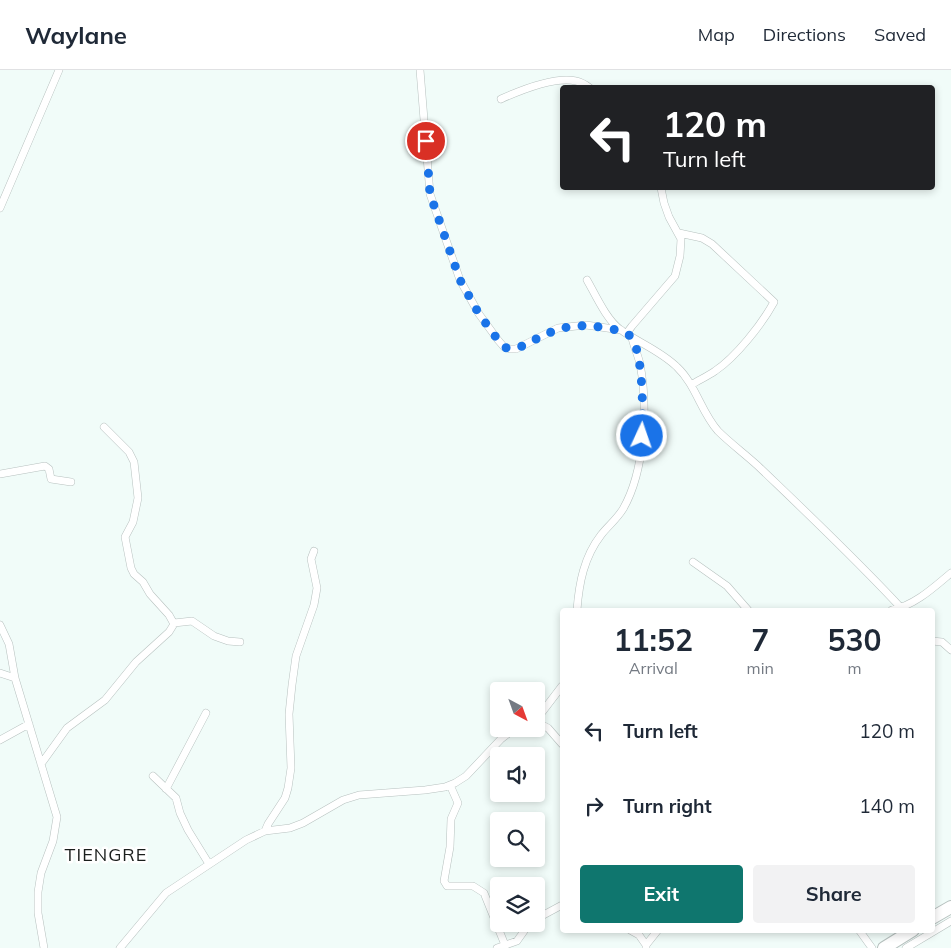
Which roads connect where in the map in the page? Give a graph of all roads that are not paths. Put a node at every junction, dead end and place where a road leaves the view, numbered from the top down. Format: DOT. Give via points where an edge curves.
graph roads {
  1 [pos="59,70"];
  2 [pos="420,70"];
  3 [pos="584,85"];
  4 [pos="501,99"];
  5 [pos="661,190"];
  6 [pos="0,208"];
  7 [pos="679,233"];
  8 [pos="587,280"];
  9 [pos="621,330"];
  10 [pos="630,336"];
  11 [pos="691,385"];
  12 [pos="104,427"];
  13 [pos="0,474"];
  14 [pos="71,482"];
  15 [pos="314,551"];
  16 [pos="693,562"];
  17 [pos="951,573"];
  18 [pos="576,608"];
  19 [pos="746,608"];
  20 [pos="901,608"];
  21 [pos="904,608"];
  22 [pos="174,622"];
  23 [pos="0,625"];
  24 [pos="935,641"];
  25 [pos="240,642"];
  26 [pos="951,650"];
  27 [pos="0,673"];
  28 [pos="15,678"];
  29 [pos="560,689"];
  30 [pos="545,709"];
  31 [pos="206,713"];
  32 [pos="29,724"];
  33 [pos="545,726"];
  34 [pos="502,738"];
  35 [pos="0,740"];
  36 [pos="560,742"];
  37 [pos="41,764"];
  38 [pos="152,776"];
  39 [pos="450,785"];
  40 [pos="166,789"];
  41 [pos="265,831"];
  42 [pos="209,864"];
  43 [pos="560,906"];
  44 [pos="951,906"];
  45 [pos="545,914"];
  46 [pos="935,916"];
  47 [pos="951,921"];
  48 [pos="935,931"];
  49 [pos="523,932"];
  50 [pos="636,933"];
  51 [pos="656,933"];
  52 [pos="862,933"];
  53 [pos="908,933"];
  54 [pos="931,933"];
  55 [pos="505,945"];
  56 [pos="646,946"];
  57 [pos="44,948"];
  58 [pos="120,948"];
  59 [pos="497,948"];
  60 [pos="872,948"];
  61 [pos="884,948"];
  62 [pos="906,948"];
  1 -- 6 [label="street"];
  2 -- 9 [label="street" via="430,194 460,280 498,340 504,347 516,349 558,328 586,325"];
  3 -- 4 [label="street" via="559,79"];
  5 -- 7 [label="street" via="669,217"];
  7 -- 10 [label="street" via="682,247 675,276 629,330"];
  7 -- 11 [label="street" via="702,238 712,244 774,302 765,318 727,361"];
  8 -- 9 [label="street"];
  9 -- 10 [label="street"];
  10 -- 11 [label="street" via="666,358"];
  10 -- 18 [label="street" via="640,364 644,406 640,462 622,511 586,561"];
  11 -- 20 [label="street" via="718,430"];
  12 -- 22 [label="street" via="134,462 138,498 133,522 125,537 131,568"];
  13 -- 14 [label="street" via="45,466 53,480"];
  15 -- 41 [label="street" via="311,559 317,588 296,656 292,685 288,788"];
  16 -- 19 [label="street" via="727,586"];
  17 -- 21 [label="street"];
  22 -- 25 [label="street" via="192,621 214,636"];
  22 -- 37 [label="street" via="105,700 67,728"];
  23 -- 28 [label="street" via="9,644"];
  24 -- 26 [label="street" via="942,642"];
  27 -- 28 [label="street"];
  28 -- 32 [label="street"];
  29 -- 30 [label="street"];
  31 -- 40 [label="street"];
  32 -- 35 [label="street"];
  32 -- 37 [label="street"];
  33 -- 36 [label="street"];
  34 -- 39 [label="street" via="466,776"];
  37 -- 57 [label="street" via="57,817 53,841 40,873 38,892"];
  38 -- 40 [label="street"];
  39 -- 41 [label="street" via="359,795 290,828"];
  39 -- 55 [label="street" via="458,802 451,819 444,882 447,886 473,886 484,893"];
  40 -- 42 [label="street" via="176,798 188,830"];
  41 -- 42 [label="street"];
  42 -- 58 [label="street" via="166,893"];
  43 -- 45 [label="street"];
  44 -- 46 [label="highway"];
  47 -- 48 [label="street"];
  49 -- 55 [label="street" via="517,941"];
  50 -- 56 [label="street"];
  51 -- 56 [label="street"];
  52 -- 60 [label="street"];
  53 -- 61 [label="highway"];
  54 -- 62 [label="street"];
  55 -- 59 [label="street"];
}
